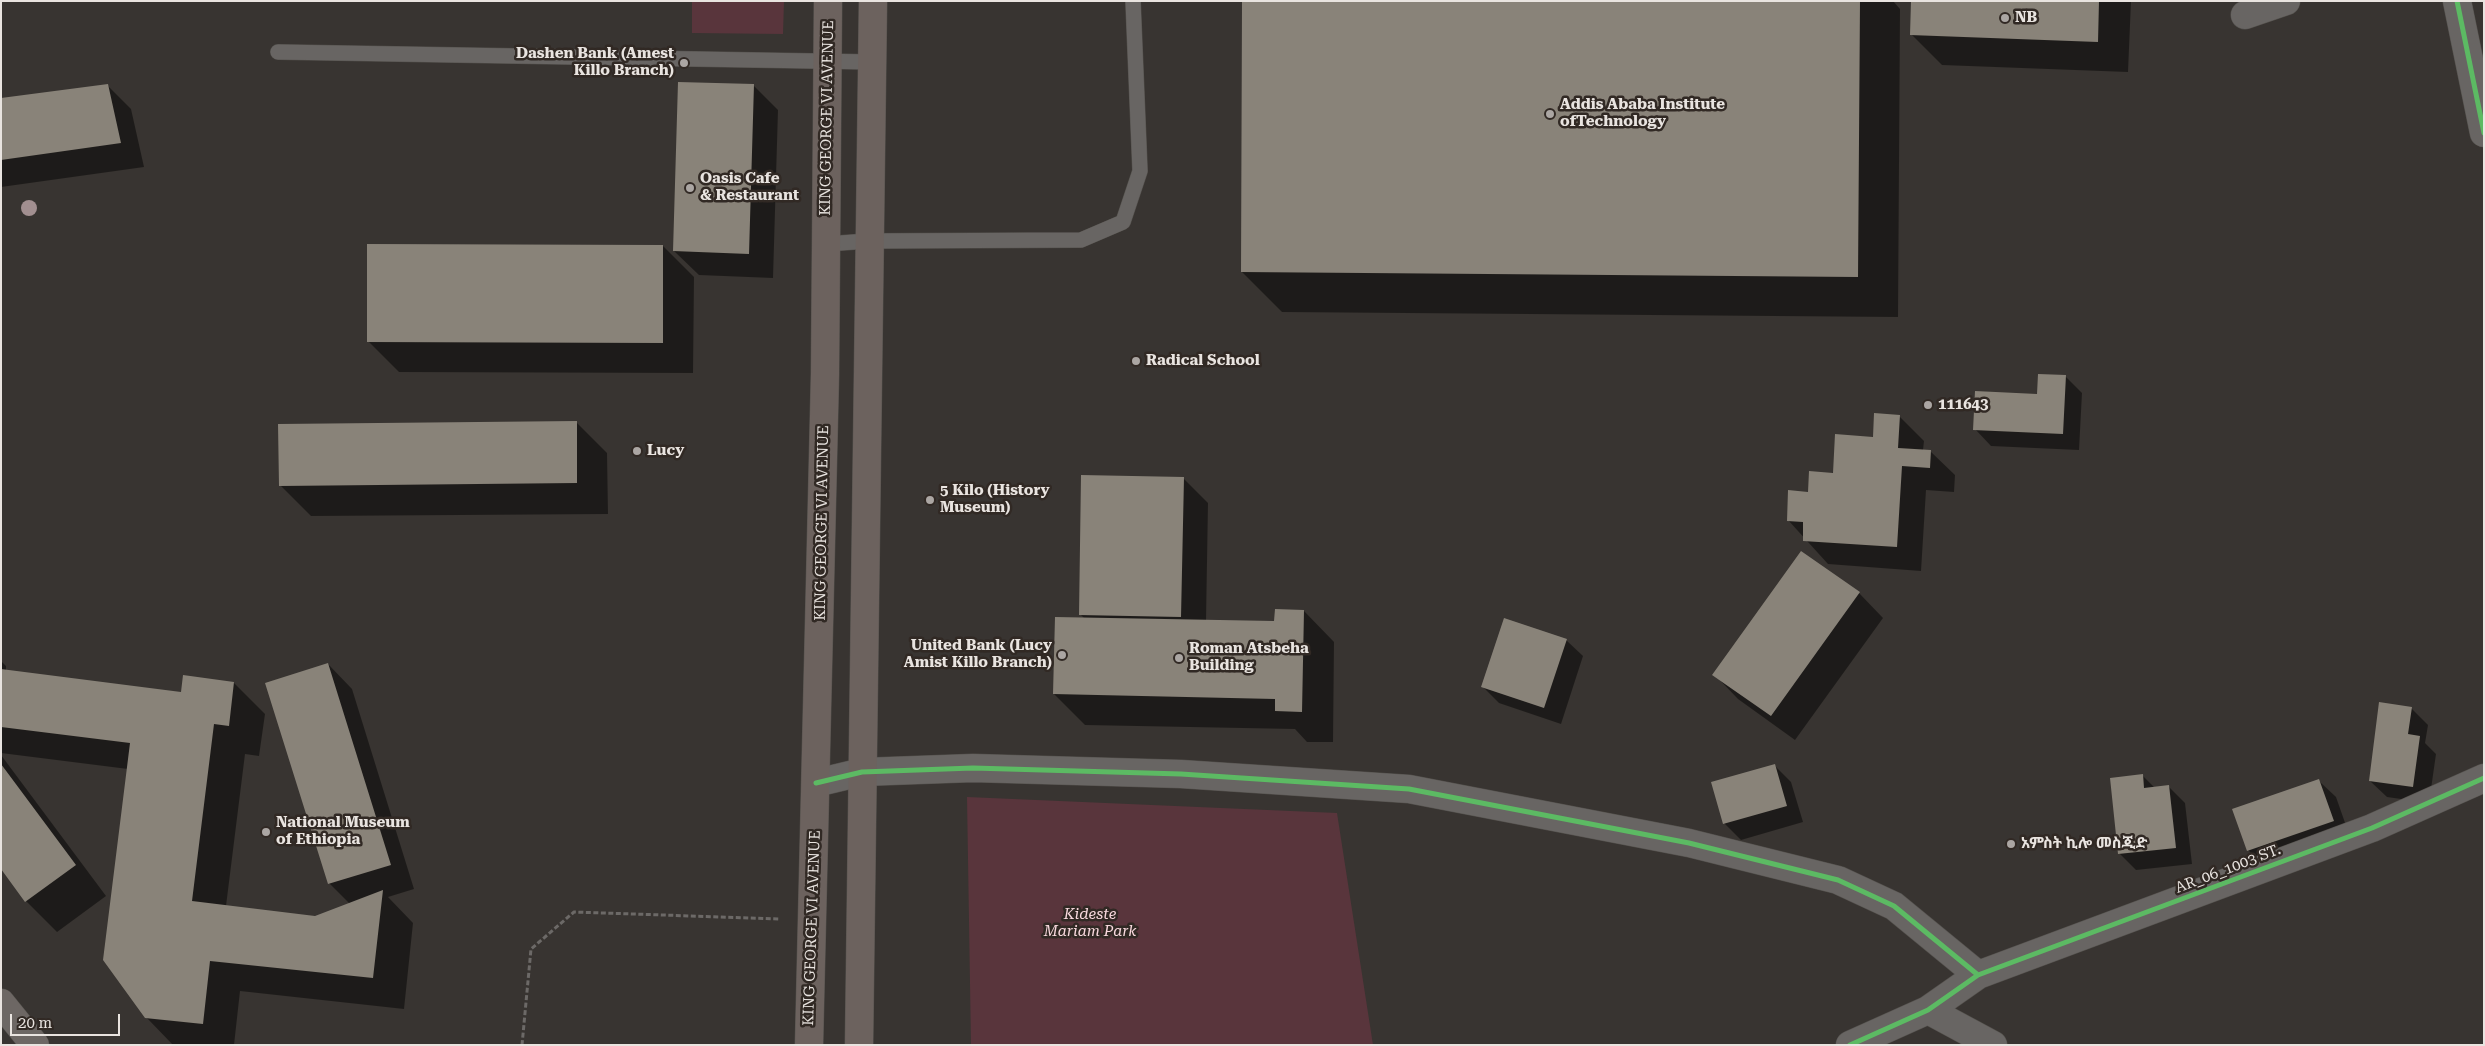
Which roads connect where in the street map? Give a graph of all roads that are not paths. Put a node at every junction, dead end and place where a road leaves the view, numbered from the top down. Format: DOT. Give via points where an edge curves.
graph roads {
  1 [pos="828,1"];
  2 [pos="873,1"];
  3 [pos="1133,1"];
  4 [pos="2286,1"];
  5 [pos="2457,1"];
  6 [pos="2245,15"];
  7 [pos="278,52"];
  8 [pos="829,62"];
  9 [pos="872,62"];
  10 [pos="2484,133"];
  11 [pos="868,241"];
  12 [pos="826,244"];
  13 [pos="862,772"];
  14 [pos="2484,778"];
  15 [pos="816,783"];
  16 [pos="812,949"];
  17 [pos="1978,975"];
  18 [pos="1,1003"];
  19 [pos="1928,1010"];
  20 [pos="35,1045"];
  21 [pos="798,1045"];
  22 [pos="809,1045"];
  23 [pos="859,1045"];
  24 [pos="1850,1045"];
  25 [pos="1993,1045"];
  1 -- 8 [label="main road, KING GEORGE VI AVENUE"];
  2 -- 9 [label="main road"];
  3 -- 11 [label="lane" via="1140,171 1123,222 1082,240"];
  4 -- 6 [label="street"];
  5 -- 10 [label="street"];
  7 -- 8 [label="lane"];
  8 -- 9 [label="lane"];
  8 -- 12 [label="main road, KING GEORGE VI AVENUE"];
  9 -- 11 [label="main road"];
  11 -- 12 [label="lane"];
  11 -- 13 [label="main road"];
  12 -- 15 [label="main road, KING GEORGE VI AVENUE"];
  13 -- 15 [label="street"];
  13 -- 17 [label="street" via="973,768 1181,774 1409,789 1689,843 1838,880 1894,906"];
  13 -- 23 [label="main road"];
  14 -- 17 [label="street, AR_06_1003 ST." via="2372,828"];
  15 -- 16 [label="main road, KING GEORGE VI AVENUE"];
  16 -- 21 [label="main road"];
  16 -- 22 [label="main road, KING GEORGE VI AVENUE"];
  17 -- 19 [label="street, AR_06_1003 ST."];
  18 -- 20 [label="main road"];
  19 -- 24 [label="street, AR_06_1003 ST."];
  19 -- 25 [label="street"];
}
